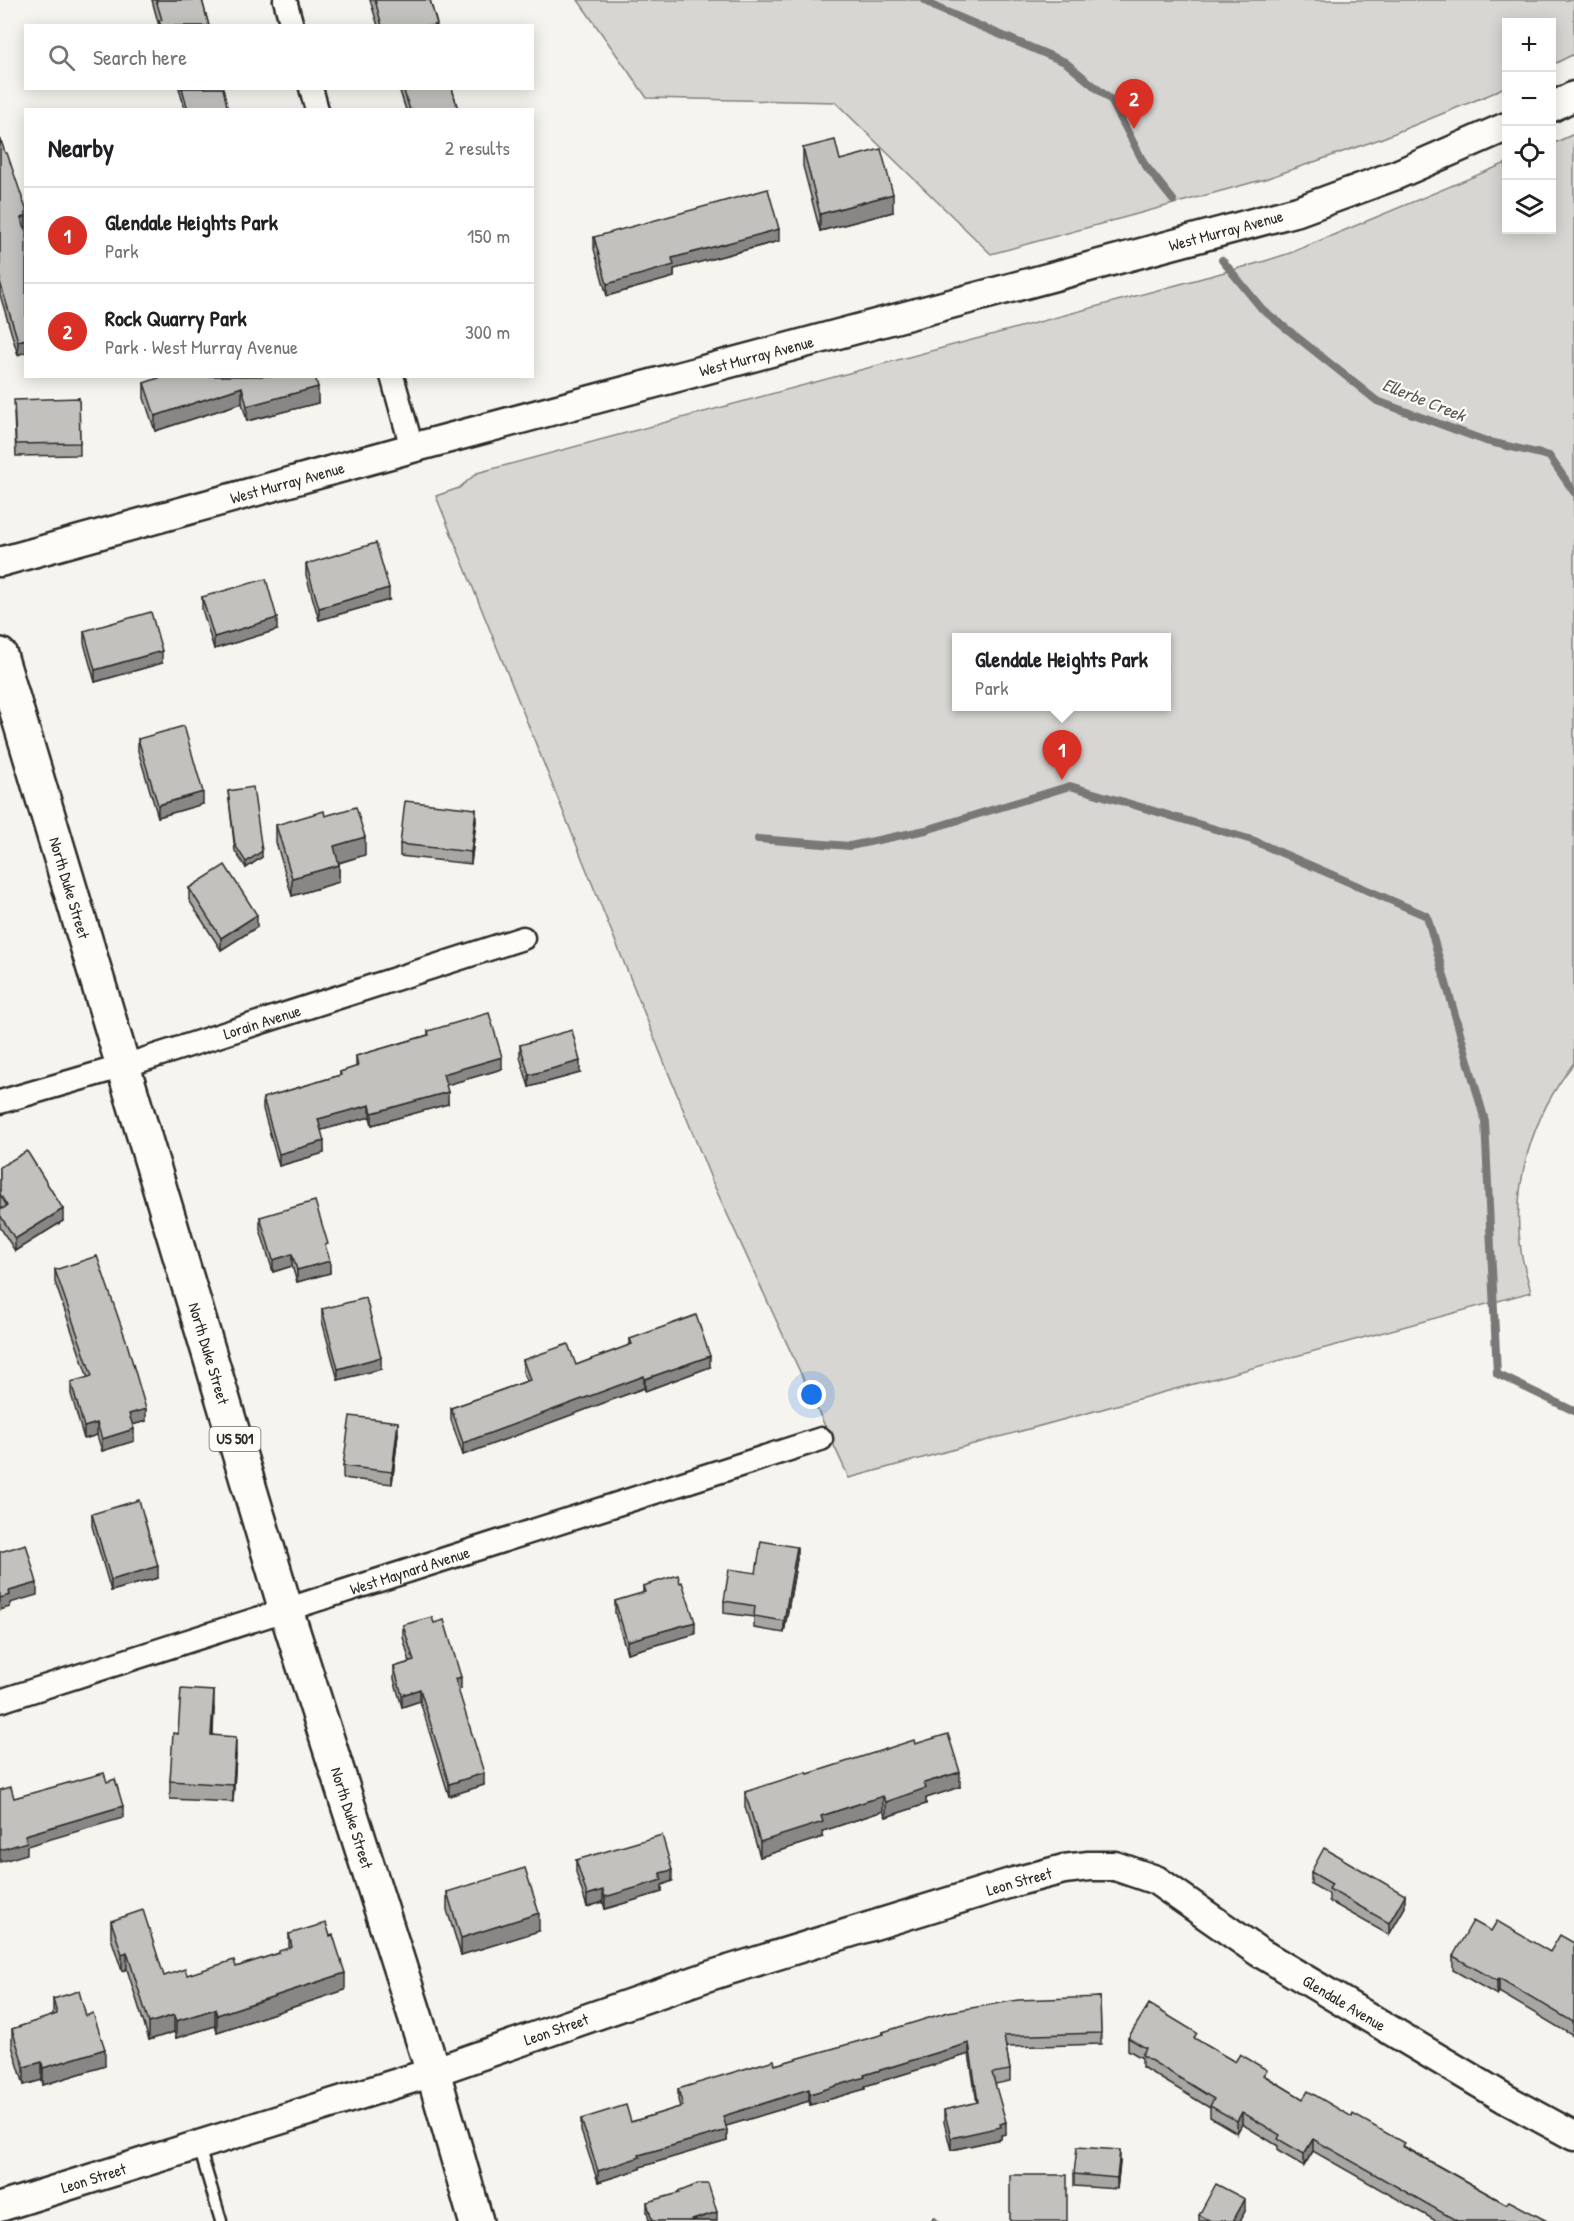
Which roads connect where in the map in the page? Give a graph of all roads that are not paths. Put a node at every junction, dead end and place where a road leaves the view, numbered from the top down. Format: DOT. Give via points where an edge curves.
graph roads {
  1 [pos="285,0"];
  2 [pos="291,24"];
  3 [pos="311,90"];
  4 [pos="1574,96"];
  5 [pos="1556,105"];
  6 [pos="316,108"];
  7 [pos="1502,129"];
  8 [pos="393,378"];
  9 [pos="412,448"];
  10 [pos="0,562"];
  11 [pos="0,655"];
  12 [pos="523,938"];
  13 [pos="124,1066"];
  14 [pos="0,1102"];
  15 [pos="821,1438"];
  16 [pos="286,1610"];
  17 [pos="0,1701"];
  18 [pos="1115,1866"];
  19 [pos="433,2072"];
  20 [pos="1574,2136"];
  21 [pos="198,2145"];
  22 [pos="0,2207"];
  23 [pos="221,2221"];
  24 [pos="476,2221"];
  1 -- 2 [label="street"];
  3 -- 6 [label="street"];
  4 -- 5 [label="street"];
  7 -- 9 [label="street, West Murray Avenue" via="1396,175 1298,211"];
  8 -- 9 [label="street"];
  9 -- 10 [label="street, West Murray Avenue"];
  11 -- 13 [label="highway, North Duke Street / US 501"];
  12 -- 13 [label="street, Lorain Avenue"];
  13 -- 14 [label="street, Lorain Avenue"];
  13 -- 16 [label="highway, North Duke Street / US 501"];
  15 -- 16 [label="street, West Maynard Avenue"];
  16 -- 17 [label="street, West Maynard Avenue"];
  16 -- 19 [label="highway, North Duke Street / US 501"];
  18 -- 19 [label="street, Leon Street" via="1064,1869 1014,1882 710,1976"];
  18 -- 20 [label="street, Glendale Avenue" via="1156,1880 1259,1952"];
  19 -- 21 [label="street, Leon Street"];
  19 -- 24 [label="highway, North Duke Street / US 501"];
  21 -- 22 [label="street, Leon Street"];
  21 -- 23 [label="lane"];
}
